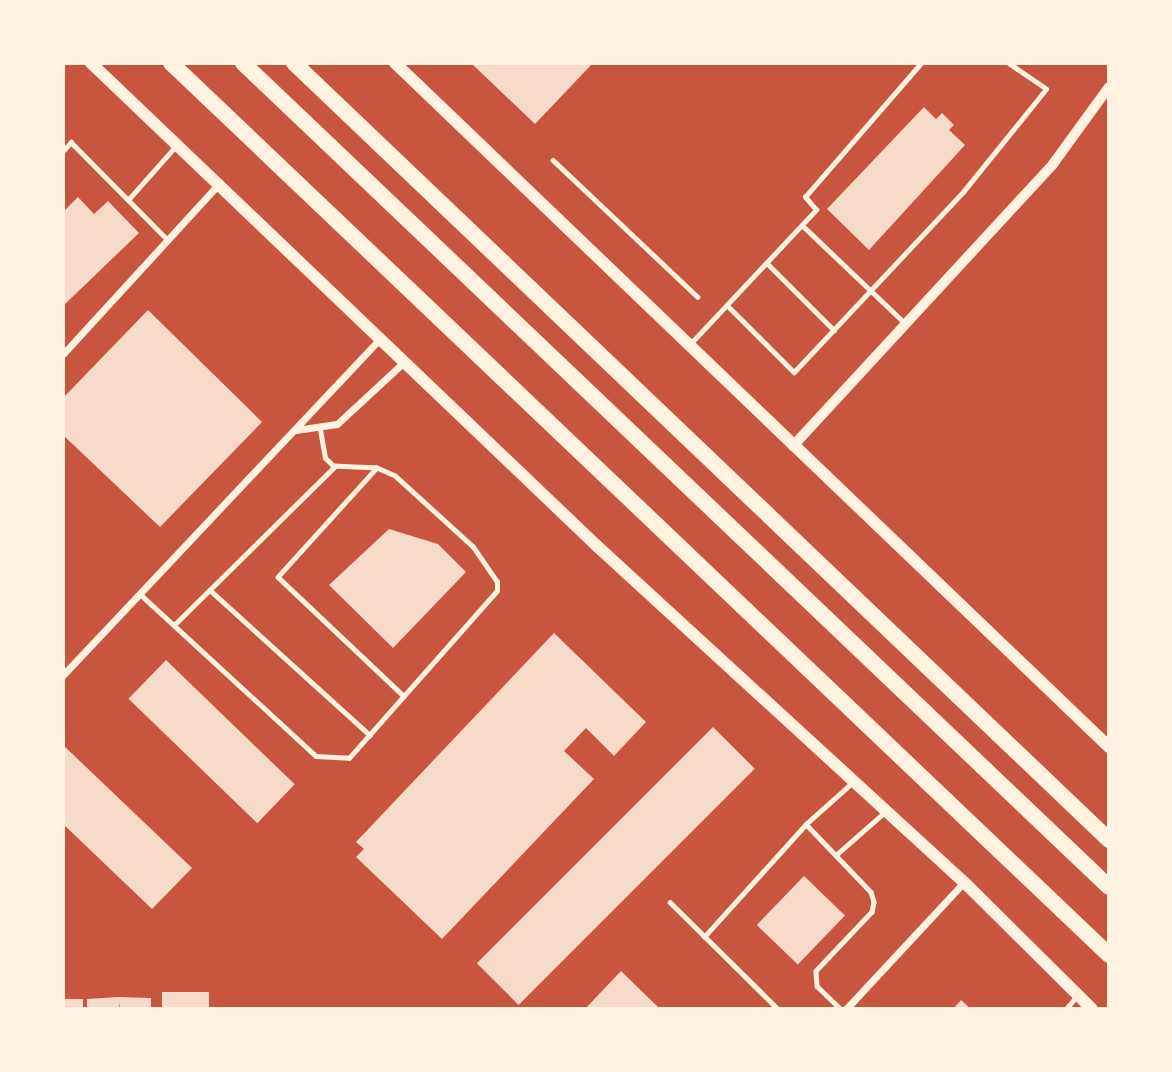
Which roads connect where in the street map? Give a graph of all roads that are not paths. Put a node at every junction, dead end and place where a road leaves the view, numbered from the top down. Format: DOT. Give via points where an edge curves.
graph roads {
  1 [pos="91,63"];
  2 [pos="171,63"];
  3 [pos="243,63"];
  4 [pos="294,63"];
  5 [pos="921,63"];
  6 [pos="1008,63"];
  7 [pos="399,64"];
  8 [pos="1109,87"];
  9 [pos="178,144"];
  10 [pos="63,151"];
  11 [pos="554,160"];
  12 [pos="220,183"];
  13 [pos="128,200"];
  14 [pos="802,225"];
  15 [pos="167,239"];
  16 [pos="767,263"];
  17 [pos="871,290"];
  18 [pos="698,298"];
  19 [pos="727,305"];
  20 [pos="906,324"];
  21 [pos="834,330"];
  22 [pos="382,337"];
  23 [pos="689,346"];
  24 [pos="63,354"];
  25 [pos="406,360"];
  26 [pos="320,429"];
  27 [pos="295,430"];
  28 [pos="793,446"];
  29 [pos="335,466"];
  30 [pos="377,468"];
  31 [pos="210,590"];
  32 [pos="140,593"];
  33 [pos="174,625"];
  34 [pos="63,675"];
  35 [pos="404,696"];
  36 [pos="370,735"];
  37 [pos="1109,747"];
  38 [pos="854,781"];
  39 [pos="886,811"];
  40 [pos="806,824"];
  41 [pos="1109,840"];
  42 [pos="836,855"];
  43 [pos="964,882"];
  44 [pos="1109,887"];
  45 [pos="670,902"];
  46 [pos="704,937"];
  47 [pos="1109,955"];
  48 [pos="1078,995"];
  49 [pos="778,1009"];
  50 [pos="841,1009"];
  51 [pos="846,1009"];
  52 [pos="1066,1009"];
  53 [pos="1092,1009"];
  1 -- 9 [label="main road"];
  2 -- 47 [label="highway"];
  3 -- 44 [label="highway"];
  4 -- 41 [label="highway"];
  5 -- 14 [label="lane" via="805,197 816,210"];
  6 -- 17 [label="lane" via="1046,89 963,192"];
  7 -- 23 [label="main road"];
  8 -- 20 [label="street" via="1053,164"];
  9 -- 12 [label="main road"];
  9 -- 13 [label="lane"];
  10 -- 13 [label="lane" via="71,142"];
  11 -- 18 [label="lane"];
  12 -- 15 [label="street"];
  12 -- 22 [label="main road"];
  13 -- 15 [label="lane"];
  14 -- 16 [label="lane"];
  14 -- 17 [label="lane"];
  15 -- 24 [label="street"];
  16 -- 19 [label="lane"];
  16 -- 21 [label="lane"];
  17 -- 20 [label="lane"];
  17 -- 21 [label="lane"];
  19 -- 21 [label="lane" via="794,372"];
  19 -- 23 [label="lane"];
  20 -- 28 [label="street"];
  22 -- 25 [label="main road"];
  22 -- 27 [label="street"];
  23 -- 28 [label="main road"];
  25 -- 26 [label="street" via="349,415"];
  25 -- 38 [label="main road" via="597,546"];
  26 -- 27 [label="street"];
  26 -- 29 [label="lane" via="325,458"];
  27 -- 32 [label="street"];
  28 -- 37 [label="main road"];
  29 -- 30 [label="lane"];
  29 -- 31 [label="lane"];
  30 -- 35 [label="lane" via="395,476 473,547 497,582 497,592"];
  30 -- 35 [label="lane" via="278,577"];
  31 -- 33 [label="lane"];
  31 -- 36 [label="lane"];
  32 -- 33 [label="lane"];
  32 -- 34 [label="street"];
  33 -- 36 [label="lane" via="316,756 349,758"];
  35 -- 36 [label="lane"];
  38 -- 39 [label="main road"];
  38 -- 40 [label="lane"];
  39 -- 42 [label="lane"];
  39 -- 43 [label="main road"];
  40 -- 42 [label="lane"];
  40 -- 46 [label="lane"];
  42 -- 50 [label="lane" via="871,892 874,902 872,912 816,971 817,986"];
  43 -- 48 [label="main road"];
  43 -- 51 [label="street"];
  45 -- 46 [label="lane"];
  46 -- 49 [label="lane"];
  48 -- 52 [label="lane"];
  48 -- 53 [label="main road"];
}
